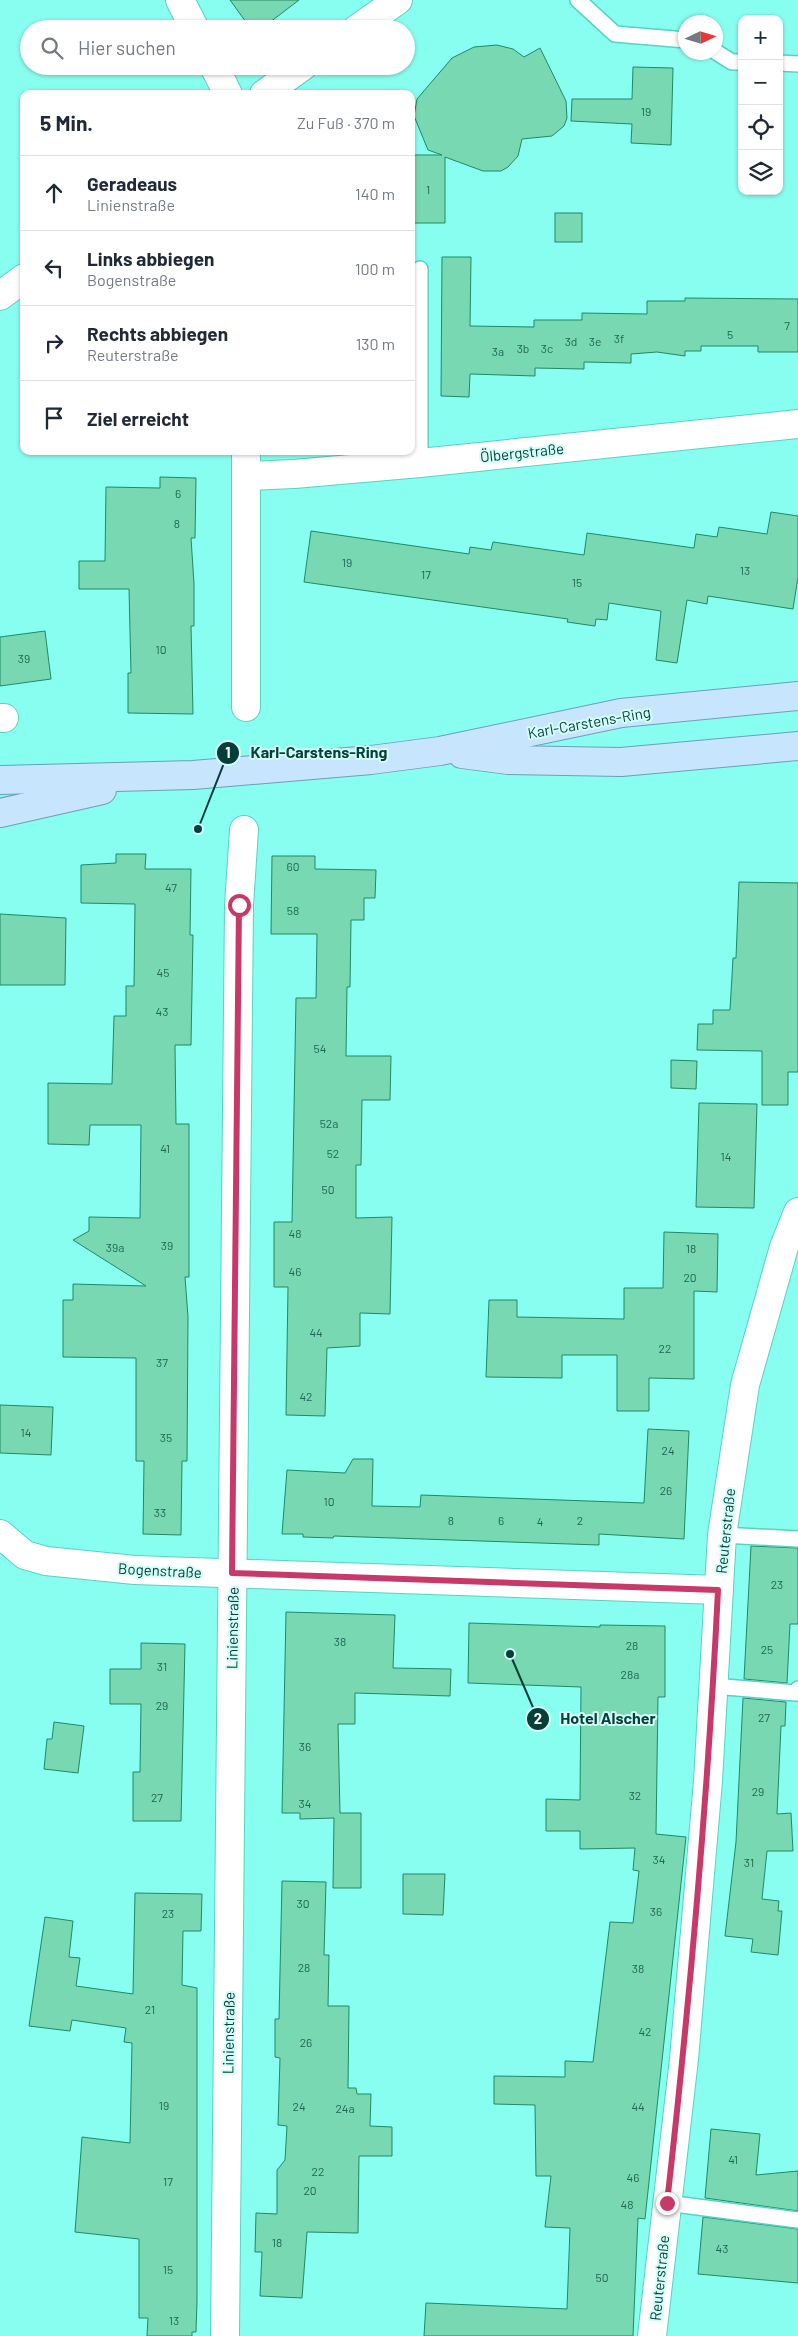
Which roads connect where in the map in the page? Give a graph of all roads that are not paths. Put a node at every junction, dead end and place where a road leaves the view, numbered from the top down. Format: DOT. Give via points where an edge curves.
graph roads {
  1 [pos="180,0"];
  2 [pos="398,0"];
  3 [pos="578,0"];
  4 [pos="190,20"];
  5 [pos="370,20"];
  6 [pos="678,39"];
  7 [pos="723,56"];
  8 [pos="738,62"];
  9 [pos="783,63"];
  10 [pos="798,64"];
  11 [pos="218,75"];
  12 [pos="291,75"];
  13 [pos="226,90"];
  14 [pos="270,90"];
  15 [pos="420,269"];
  16 [pos="20,281"];
  17 [pos="0,296"];
  18 [pos="798,424"];
  19 [pos="420,463"];
  20 [pos="246,464"];
  21 [pos="798,696"];
  22 [pos="246,707"];
  23 [pos="798,746"];
  24 [pos="440,751"];
  25 [pos="162,776"];
  26 [pos="0,780"];
  27 [pos="0,813"];
  28 [pos="244,830"];
  29 [pos="798,1212"];
  30 [pos="0,1535"];
  31 [pos="722,1535"];
  32 [pos="798,1539"];
  33 [pos="232,1573"];
  34 [pos="718,1590"];
  35 [pos="713,1686"];
  36 [pos="797,1692"];
  37 [pos="667,2203"];
  38 [pos="798,2220"];
  39 [pos="225,2336"];
  40 [pos="652,2336"];
  1 -- 4 [label="street"];
  2 -- 5 [label="street"];
  3 -- 6 [label="lane" via="615,34"];
  7 -- 8 [label="lane"];
  9 -- 10 [label="lane"];
  11 -- 13 [label="street"];
  12 -- 14 [label="street"];
  15 -- 19 [label="lane"];
  16 -- 17 [label="street"];
  18 -- 19 [label="street, Ölbergstraße"];
  19 -- 20 [label="street, Ölbergstraße" via="294,474"];
  20 -- 22 [label="street, Ölbergstraße"];
  21 -- 24 [label="main road, Karl-Carstens-Ring" via="621,713"];
  23 -- 24 [label="main road, Karl-Carstens-Ring" via="621,762 508,760"];
  24 -- 25 [label="main road, Karl-Carstens-Ring" via="305,766"];
  25 -- 26 [label="main road, Karl-Carstens-Ring"];
  25 -- 27 [label="main road, Karl-Carstens-Ring"];
  28 -- 33 [label="street, Linienstraße" via="239,905"];
  29 -- 31 [label="street, Reuterstraße" via="784,1247 745,1385"];
  30 -- 33 [label="street, Bogenstraße" via="25,1555 46,1562 135,1570"];
  31 -- 32 [label="lane"];
  31 -- 34 [label="street, Reuterstraße"];
  33 -- 34 [label="street, Bogenstraße"];
  33 -- 39 [label="street, Linienstraße"];
  34 -- 35 [label="street, Reuterstraße"];
  35 -- 36 [label="lane"];
  35 -- 37 [label="street, Reuterstraße" via="684,2059"];
  37 -- 38 [label="lane"];
  37 -- 40 [label="street, Reuterstraße"];
}
